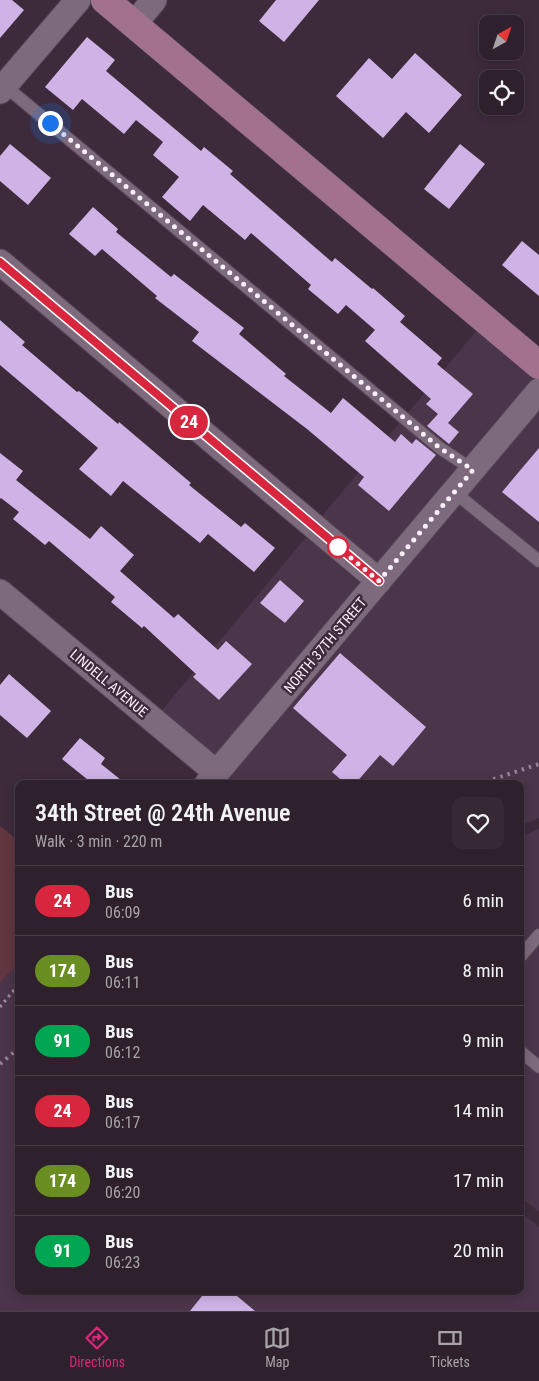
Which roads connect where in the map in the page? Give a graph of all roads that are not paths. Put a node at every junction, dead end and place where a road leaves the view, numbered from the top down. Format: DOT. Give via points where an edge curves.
graph roads {
  1 [pos="78,0"];
  2 [pos="105,0"];
  3 [pos="154,0"];
  4 [pos="134,24"];
  5 [pos="2,89"];
  6 [pos="0,262"];
  7 [pos="539,365"];
  8 [pos="539,392"];
  9 [pos="473,470"];
  10 [pos="454,492"];
  11 [pos="539,561"];
  12 [pos="379,581"];
  13 [pos="0,592"];
  14 [pos="212,779"];
  15 [pos="539,935"];
  16 [pos="524,952"];
  17 [pos="524,1054"];
  18 [pos="539,1067"];
  1 -- 5 [label="street"];
  2 -- 4 [label="main road"];
  3 -- 4 [label="street"];
  4 -- 7 [label="main road"];
  5 -- 9 [label="lane" via="440,448"];
  6 -- 12 [label="street"];
  8 -- 9 [label="street, NORTH 37TH STREET"];
  9 -- 10 [label="street, NORTH 37TH STREET"];
  10 -- 11 [label="lane"];
  10 -- 12 [label="street, NORTH 37TH STREET"];
  12 -- 14 [label="street, NORTH 37TH STREET"];
  13 -- 14 [label="street, LINDELL AVENUE"];
  15 -- 16 [label="lane"];
  17 -- 18 [label="lane"];
}
